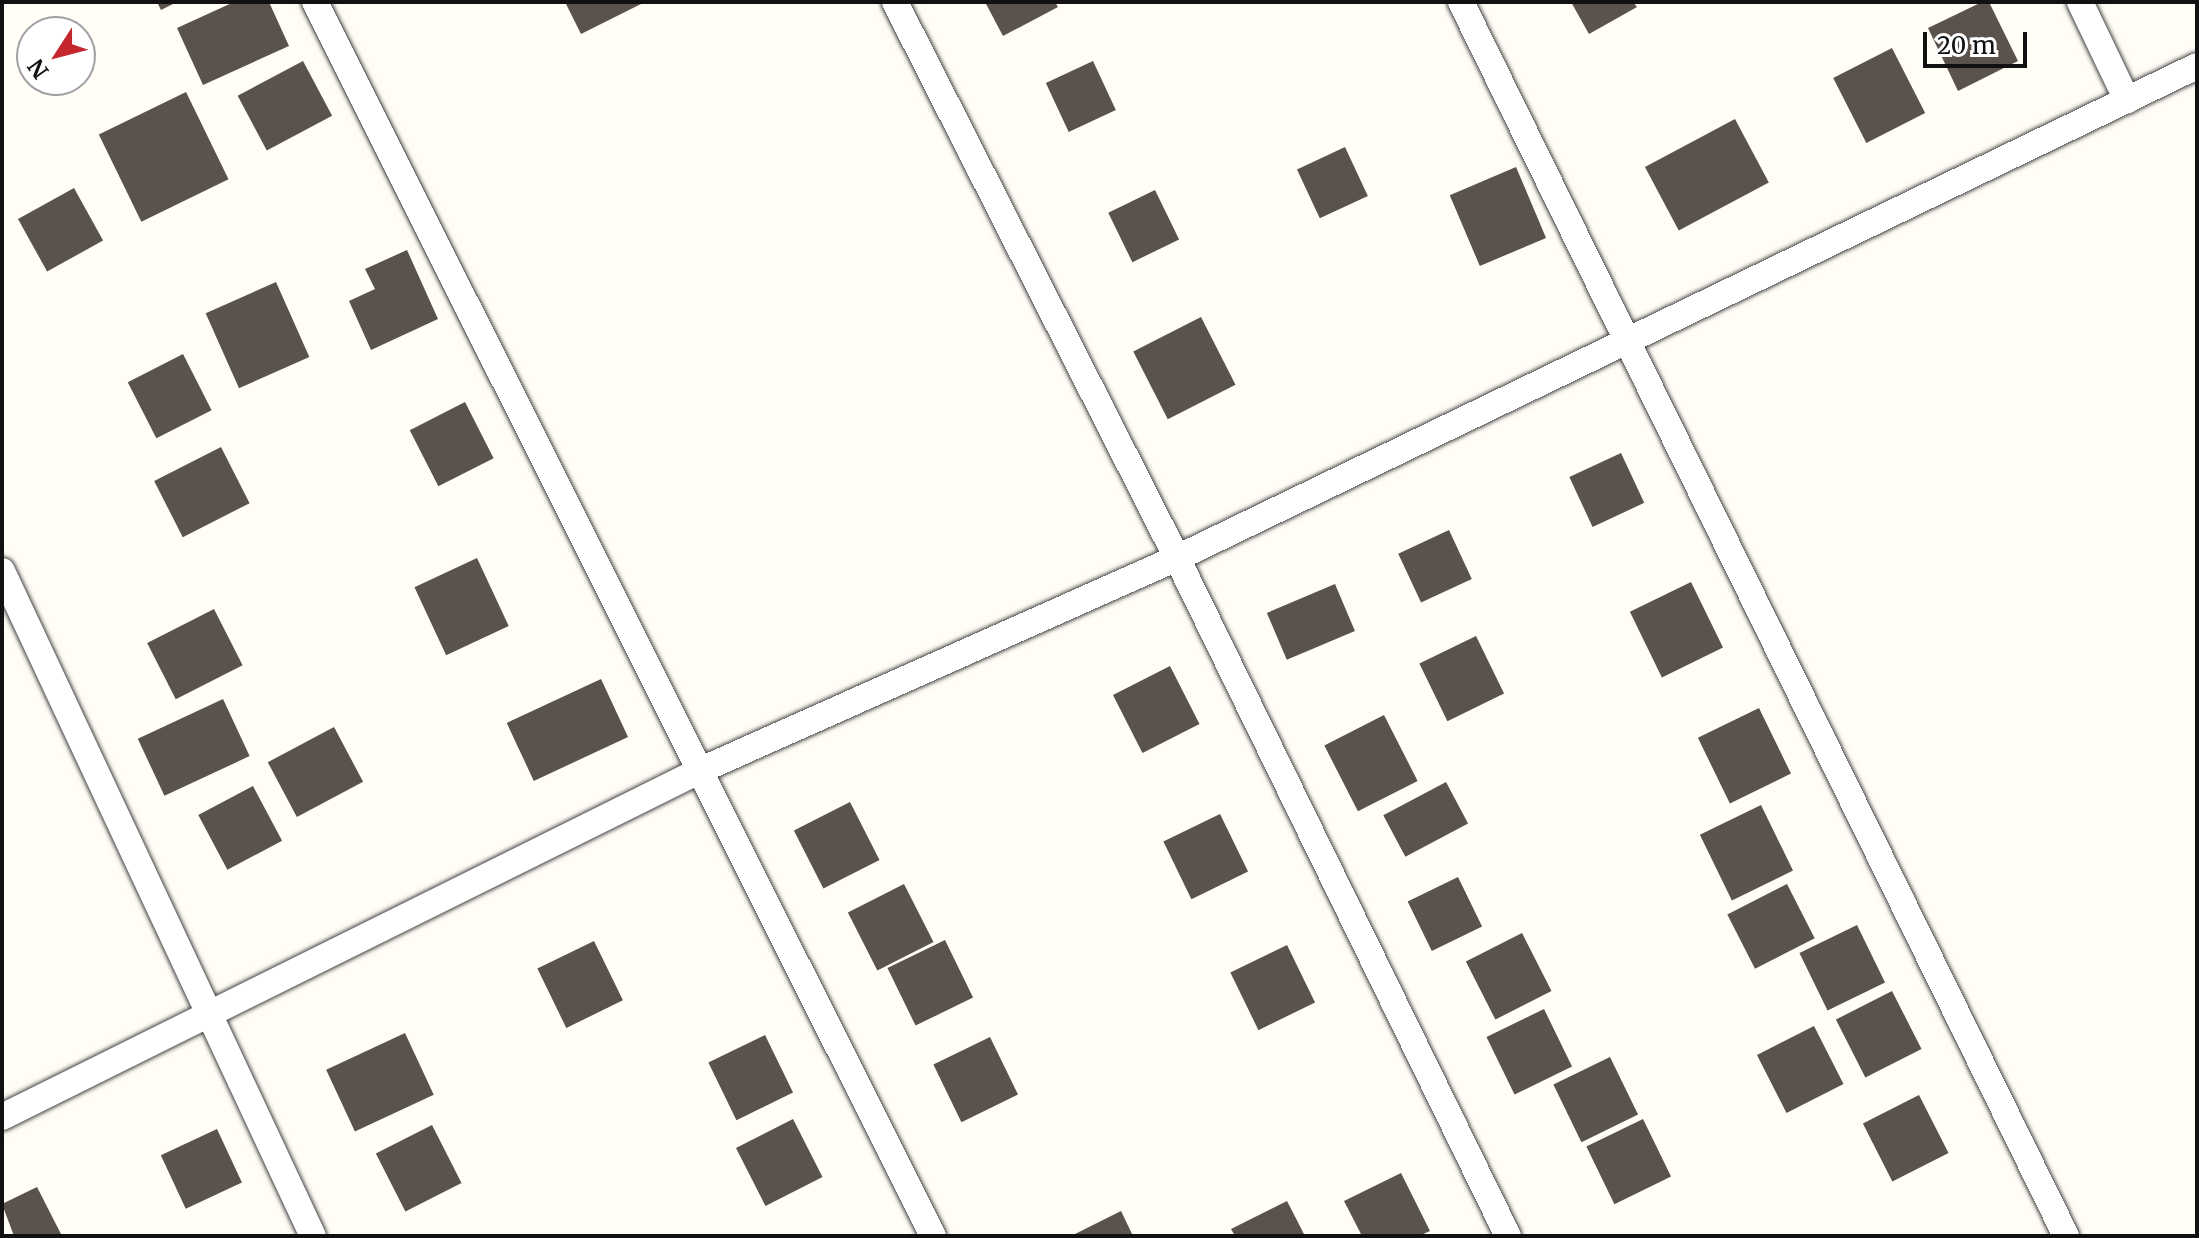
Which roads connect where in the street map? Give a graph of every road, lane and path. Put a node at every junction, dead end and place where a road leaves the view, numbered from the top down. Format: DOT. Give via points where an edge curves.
graph roads {
  1 [pos="315,2"];
  2 [pos="895,2"];
  3 [pos="1461,2"];
  4 [pos="2080,2"];
  5 [pos="2197,66"];
  6 [pos="2127,100"];
  7 [pos="1627,343"];
  8 [pos="1177,558"];
  9 [pos="2,571"];
  10 [pos="701,770"];
  11 [pos="207,1019"];
  12 [pos="2,1117"];
  13 [pos="313,1236"];
  14 [pos="933,1236"];
  15 [pos="1508,1236"];
  16 [pos="2066,1236"];
  1 -- 10 [label="street"];
  2 -- 8 [label="street"];
  3 -- 7 [label="street"];
  4 -- 6 [label="street"];
  5 -- 6 [label="street"];
  6 -- 7 [label="street"];
  7 -- 8 [label="street"];
  7 -- 16 [label="street"];
  8 -- 10 [label="street"];
  8 -- 15 [label="street"];
  9 -- 11 [label="street"];
  10 -- 11 [label="street"];
  10 -- 14 [label="street"];
  11 -- 12 [label="street"];
  11 -- 13 [label="street"];
}
